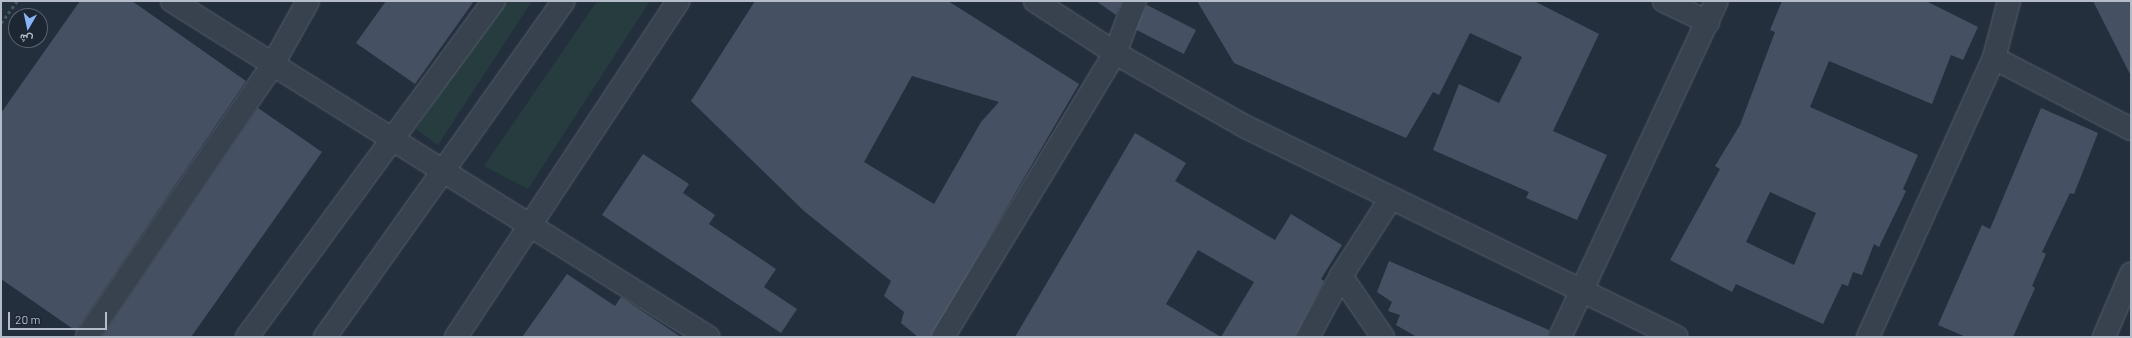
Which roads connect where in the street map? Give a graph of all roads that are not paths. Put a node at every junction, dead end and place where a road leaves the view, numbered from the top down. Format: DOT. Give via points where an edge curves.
graph roads {
  1 [pos="172,1"];
  2 [pos="308,1"];
  3 [pos="494,1"];
  4 [pos="564,1"];
  5 [pos="678,1"];
  6 [pos="1035,1"];
  7 [pos="1135,1"];
  8 [pos="1664,1"];
  9 [pos="1717,1"];
  10 [pos="2009,1"];
  11 [pos="1708,22"];
  12 [pos="1115,53"];
  13 [pos="1994,58"];
  14 [pos="273,64"];
  15 [pos="2131,129"];
  16 [pos="394,139"];
  17 [pos="444,170"];
  18 [pos="1391,198"];
  19 [pos="531,224"];
  20 [pos="2131,274"];
  21 [pos="1341,276"];
  22 [pos="1582,292"];
  23 [pos="87,337"];
  24 [pos="247,337"];
  25 [pos="325,337"];
  26 [pos="456,337"];
  27 [pos="708,337"];
  28 [pos="943,337"];
  29 [pos="1308,337"];
  30 [pos="1383,337"];
  31 [pos="1560,337"];
  32 [pos="1676,337"];
  33 [pos="1868,337"];
  34 [pos="2104,337"];
  1 -- 14 [label="street"];
  2 -- 14 [label="street"];
  3 -- 16 [label="street"];
  4 -- 17 [label="street"];
  5 -- 19 [label="street"];
  6 -- 12 [label="street"];
  7 -- 12 [label="street"];
  8 -- 11 [label="street"];
  9 -- 11 [label="street"];
  10 -- 13 [label="street"];
  11 -- 22 [label="street"];
  12 -- 18 [label="street" via="1246,127"];
  12 -- 28 [label="street"];
  13 -- 15 [label="street"];
  13 -- 33 [label="street"];
  14 -- 16 [label="street"];
  14 -- 23 [label="street"];
  16 -- 17 [label="street"];
  16 -- 24 [label="street"];
  17 -- 19 [label="street"];
  17 -- 25 [label="street"];
  18 -- 21 [label="street"];
  18 -- 22 [label="street"];
  19 -- 26 [label="street"];
  19 -- 27 [label="street"];
  20 -- 34 [label="street"];
  21 -- 29 [label="street"];
  21 -- 30 [label="street"];
  22 -- 31 [label="street"];
  22 -- 32 [label="street"];
}
